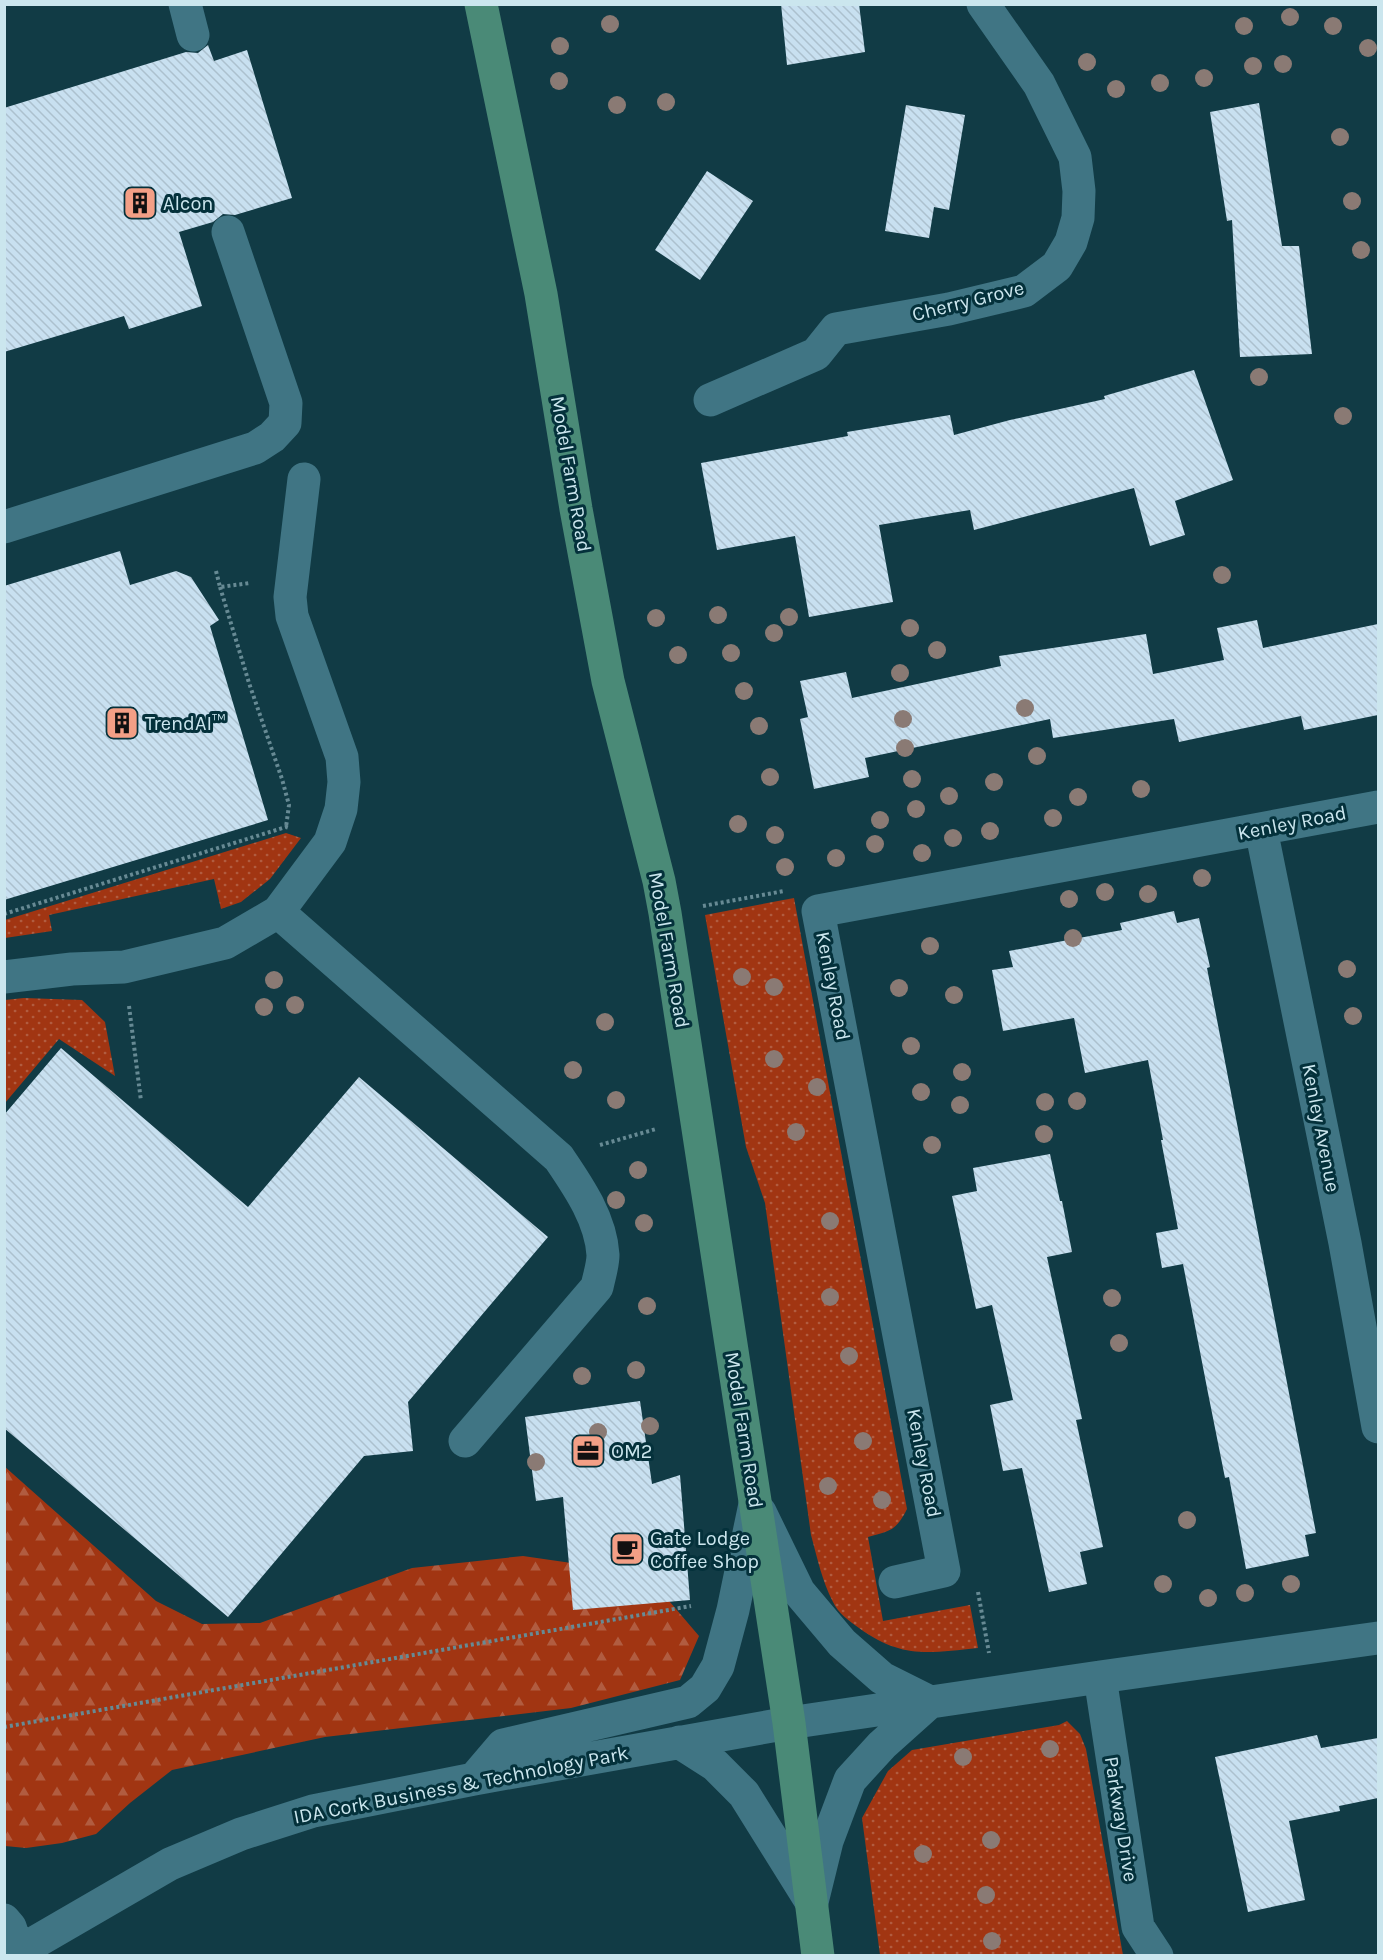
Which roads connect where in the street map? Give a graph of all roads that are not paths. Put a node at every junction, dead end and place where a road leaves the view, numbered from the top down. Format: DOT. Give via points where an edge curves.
graph roads {
  1 [pos="481,4"];
  2 [pos="983,4"];
  3 [pos="228,232"];
  4 [pos="710,400"];
  5 [pos="304,478"];
  6 [pos="4,527"];
  7 [pos="1378,807"];
  8 [pos="1261,829"];
  9 [pos="278,912"];
  10 [pos="4,977"];
  11 [pos="1378,1427"];
  12 [pos="465,1441"];
  13 [pos="755,1502"];
  14 [pos="895,1582"];
  15 [pos="1378,1638"];
  16 [pos="1100,1677"];
  17 [pos="930,1702"];
  18 [pos="789,1724"];
  19 [pos="679,1742"];
  20 [pos="474,1779"];
  21 [pos="812,1903"];
  22 [pos="4,1920"];
  23 [pos="20,1953"];
  24 [pos="818,1956"];
  25 [pos="1157,1956"];
  1 -- 13 [label="main road, Model Farm Road" via="542,294 608,681 665,913"];
  2 -- 4 [label="street, Cherry Grove" via="1039,84 1075,157 1078,218 1071,242 1057,266 1024,291 836,329 816,354"];
  3 -- 6 [label="street" via="286,403 285,423 255,448"];
  5 -- 9 [label="street" via="290,597 292,616 342,757 344,782 341,809 330,842"];
  7 -- 8 [label="street, Kenley Road"];
  8 -- 11 [label="street, Kenley Avenue"];
  8 -- 14 [label="street, Kenley Road" via="818,911 944,1571"];
  9 -- 10 [label="street" via="225,943 124,967"];
  9 -- 12 [label="street" via="559,1158 596,1224 603,1255 597,1287"];
  13 -- 17 [label="street" via="799,1592 842,1643 882,1678"];
  13 -- 18 [label="main road, Model Farm Road"];
  13 -- 20 [label="street" via="718,1666 705,1688 688,1702 503,1744"];
  15 -- 16 [label="street"];
  16 -- 17 [label="street"];
  16 -- 25 [label="street, Parkway Drive" via="1138,1927"];
  17 -- 18 [label="street"];
  17 -- 21 [label="street, Model Farm Road" via="850,1780 828,1841"];
  18 -- 19 [label="street, IDA Cork Business & Technology Park"];
  18 -- 21 [label="main road, Model Farm Road"];
  19 -- 20 [label="street, IDA Cork Business & Technology Park"];
  19 -- 21 [label="street" via="715,1765 744,1794"];
  20 -- 23 [label="street, IDA Cork Business & Technology Park" via="313,1811 241,1834 170,1864"];
  21 -- 24 [label="main road, Model Farm Road"];
  22 -- 23 [label="street, IDA Cork Business & Technology Park"];
}
